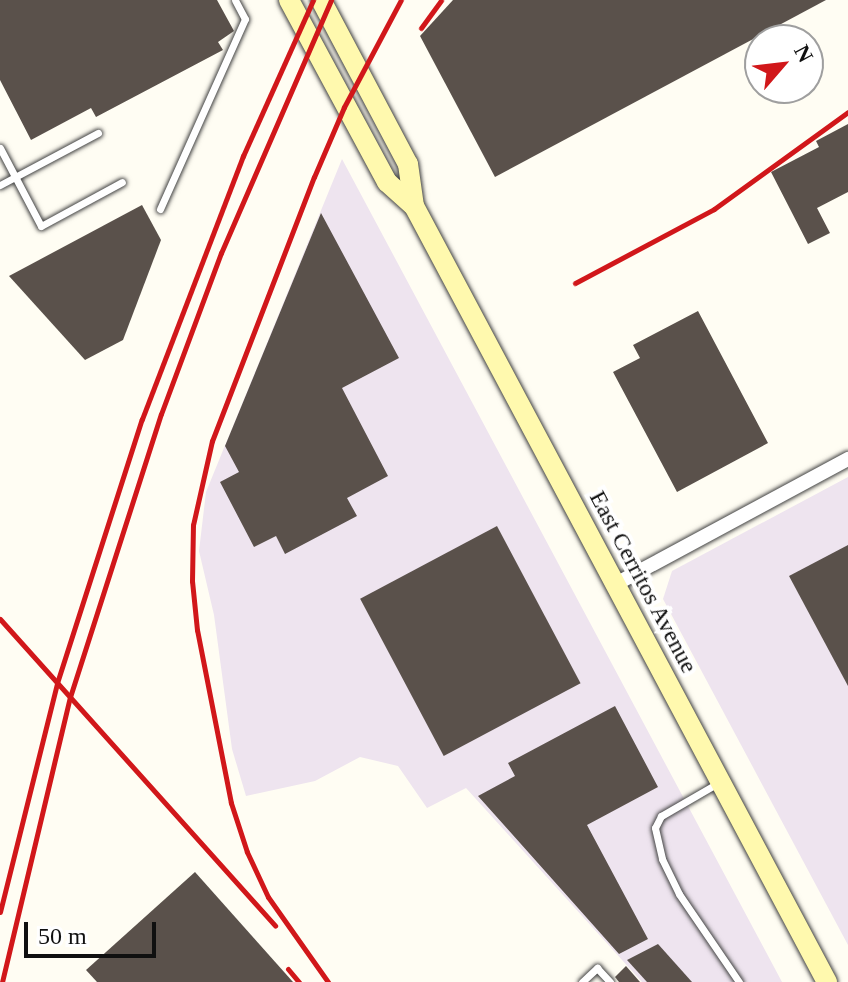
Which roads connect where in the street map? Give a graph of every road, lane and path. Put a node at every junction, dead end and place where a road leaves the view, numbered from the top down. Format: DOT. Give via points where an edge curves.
graph roads {
  1 [pos="235,0"];
  2 [pos="289,0"];
  3 [pos="321,0"];
  4 [pos="98,133"];
  5 [pos="0,148"];
  6 [pos="15,177"];
  7 [pos="122,182"];
  8 [pos="0,185"];
  9 [pos="414,206"];
  10 [pos="160,209"];
  11 [pos="848,459"];
  12 [pos="614,585"];
  13 [pos="720,782"];
  14 [pos="582,982"];
  15 [pos="610,982"];
  16 [pos="739,982"];
  17 [pos="827,982"];
  1 -- 10 [label="lane" via="245,19"];
  2 -- 9 [label="main road, East Cerritos Avenue" via="387,182"];
  3 -- 9 [label="main road, East Cerritos Avenue" via="408,164"];
  4 -- 6 [label="lane"];
  5 -- 6 [label="lane"];
  6 -- 7 [label="lane" via="41,226"];
  6 -- 8 [label="lane"];
  9 -- 12 [label="main road, East Cerritos Avenue"];
  11 -- 12 [label="street"];
  12 -- 13 [label="main road, East Cerritos Avenue"];
  13 -- 16 [label="lane" via="661,816 655,828 662,859 679,894"];
  13 -- 17 [label="main road, East Cerritos Avenue"];
  14 -- 15 [label="lane" via="597,968"];
}
